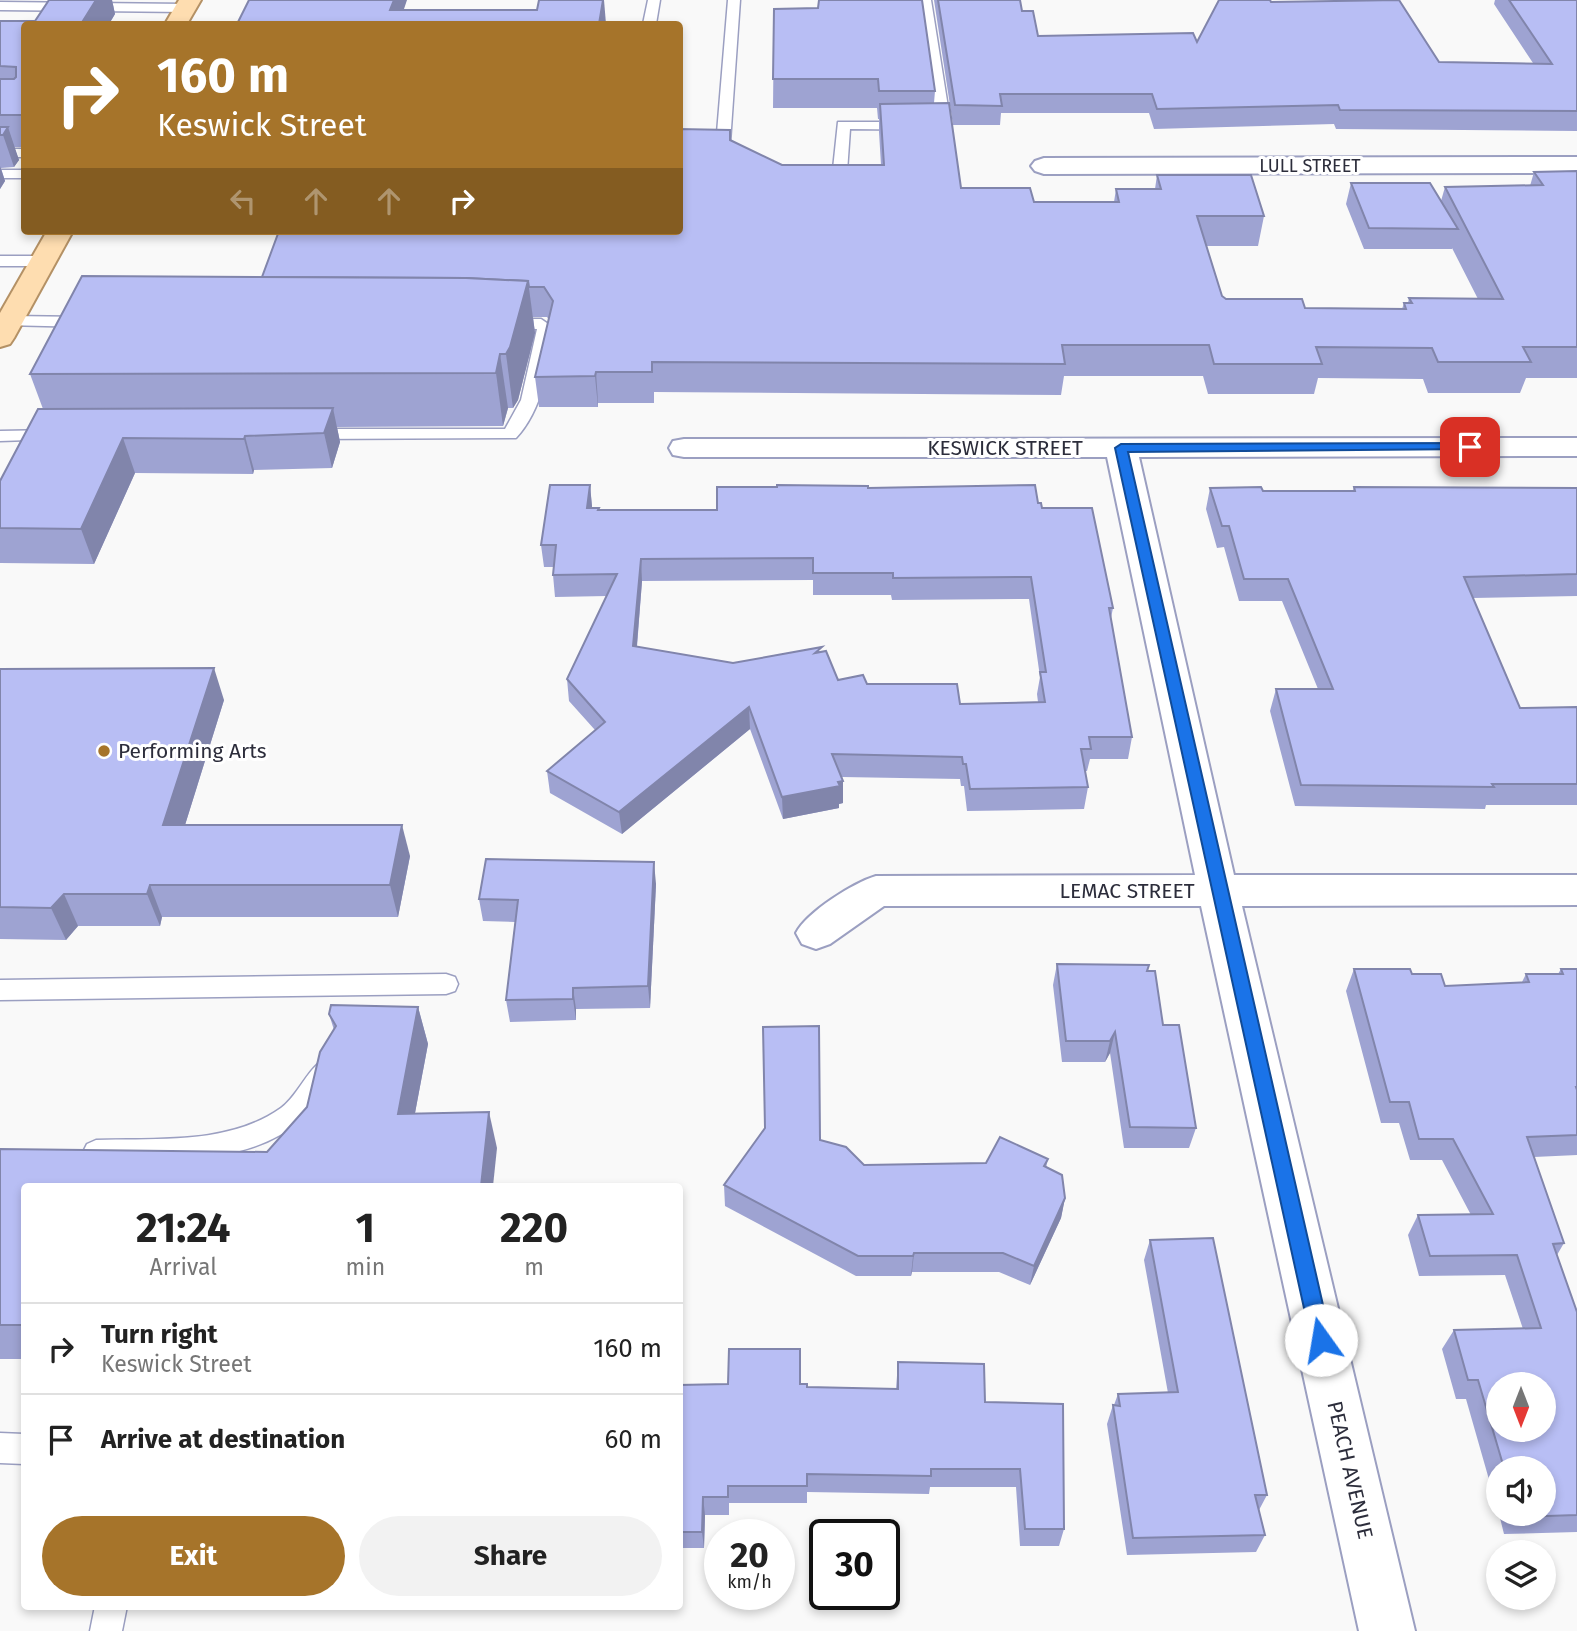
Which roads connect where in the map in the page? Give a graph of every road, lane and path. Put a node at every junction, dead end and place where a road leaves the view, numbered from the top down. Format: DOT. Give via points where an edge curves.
graph roads {
  1 [pos="654,0"];
  2 [pos="734,0"];
  3 [pos="925,0"];
  4 [pos="2,6"];
  5 [pos="184,11"];
  6 [pos="650,21"];
  7 [pos="0,153"];
  8 [pos="21,153"];
  9 [pos="749,155"];
  10 [pos="1577,165"];
  11 [pos="1044,166"];
  12 [pos="0,174"];
  13 [pos="21,174"];
  14 [pos="801,176"];
  15 [pos="58,235"];
  16 [pos="0,261"];
  17 [pos="44,261"];
  18 [pos="6,321"];
  19 [pos="100,323"];
  20 [pos="488,323"];
  21 [pos="296,434"];
  22 [pos="71,435"];
  23 [pos="0,436"];
  24 [pos="1577,447"];
  25 [pos="684,448"];
  26 [pos="1121,448"];
  27 [pos="1577,890"];
  28 [pos="1218,891"];
  29 [pos="817,933"];
  30 [pos="446,984"];
  31 [pos="0,990"];
  32 [pos="333,1062"];
  33 [pos="69,1154"];
  34 [pos="0,1448"];
  35 [pos="21,1449"];
  36 [pos="110,1610"];
  37 [pos="106,1631"];
  38 [pos="1387,1631"];
  1 -- 6 [label="lane"];
  2 -- 9 [label="lane" via="723,145"];
  3 -- 14 [label="lane" via="944,126 843,125 840,172 814,181"];
  4 -- 5 [label="lane" via="27,12"];
  7 -- 8 [label="lane"];
  10 -- 11 [label="street, LULL STREET"];
  12 -- 13 [label="lane"];
  15 -- 17 [label="main road"];
  16 -- 17 [label="lane"];
  17 -- 18 [label="main road"];
  18 -- 19 [label="lane"];
  20 -- 21 [label="lane" via="541,324 546,328 526,412 512,433"];
  22 -- 23 [label="lane"];
  24 -- 26 [label="street, KESWICK STREET"];
  25 -- 26 [label="street, KESWICK STREET"];
  26 -- 28 [label="street, PEACH AVENUE"];
  27 -- 28 [label="street, LEMAC STREET"];
  28 -- 29 [label="street, LEMAC STREET" via="876,891"];
  28 -- 38 [label="street, PEACH AVENUE"];
  30 -- 31 [label="lane"];
  32 -- 33 [label="lane" via="298,1111 234,1143"];
  34 -- 35 [label="lane"];
  36 -- 37 [label="lane"];
}
